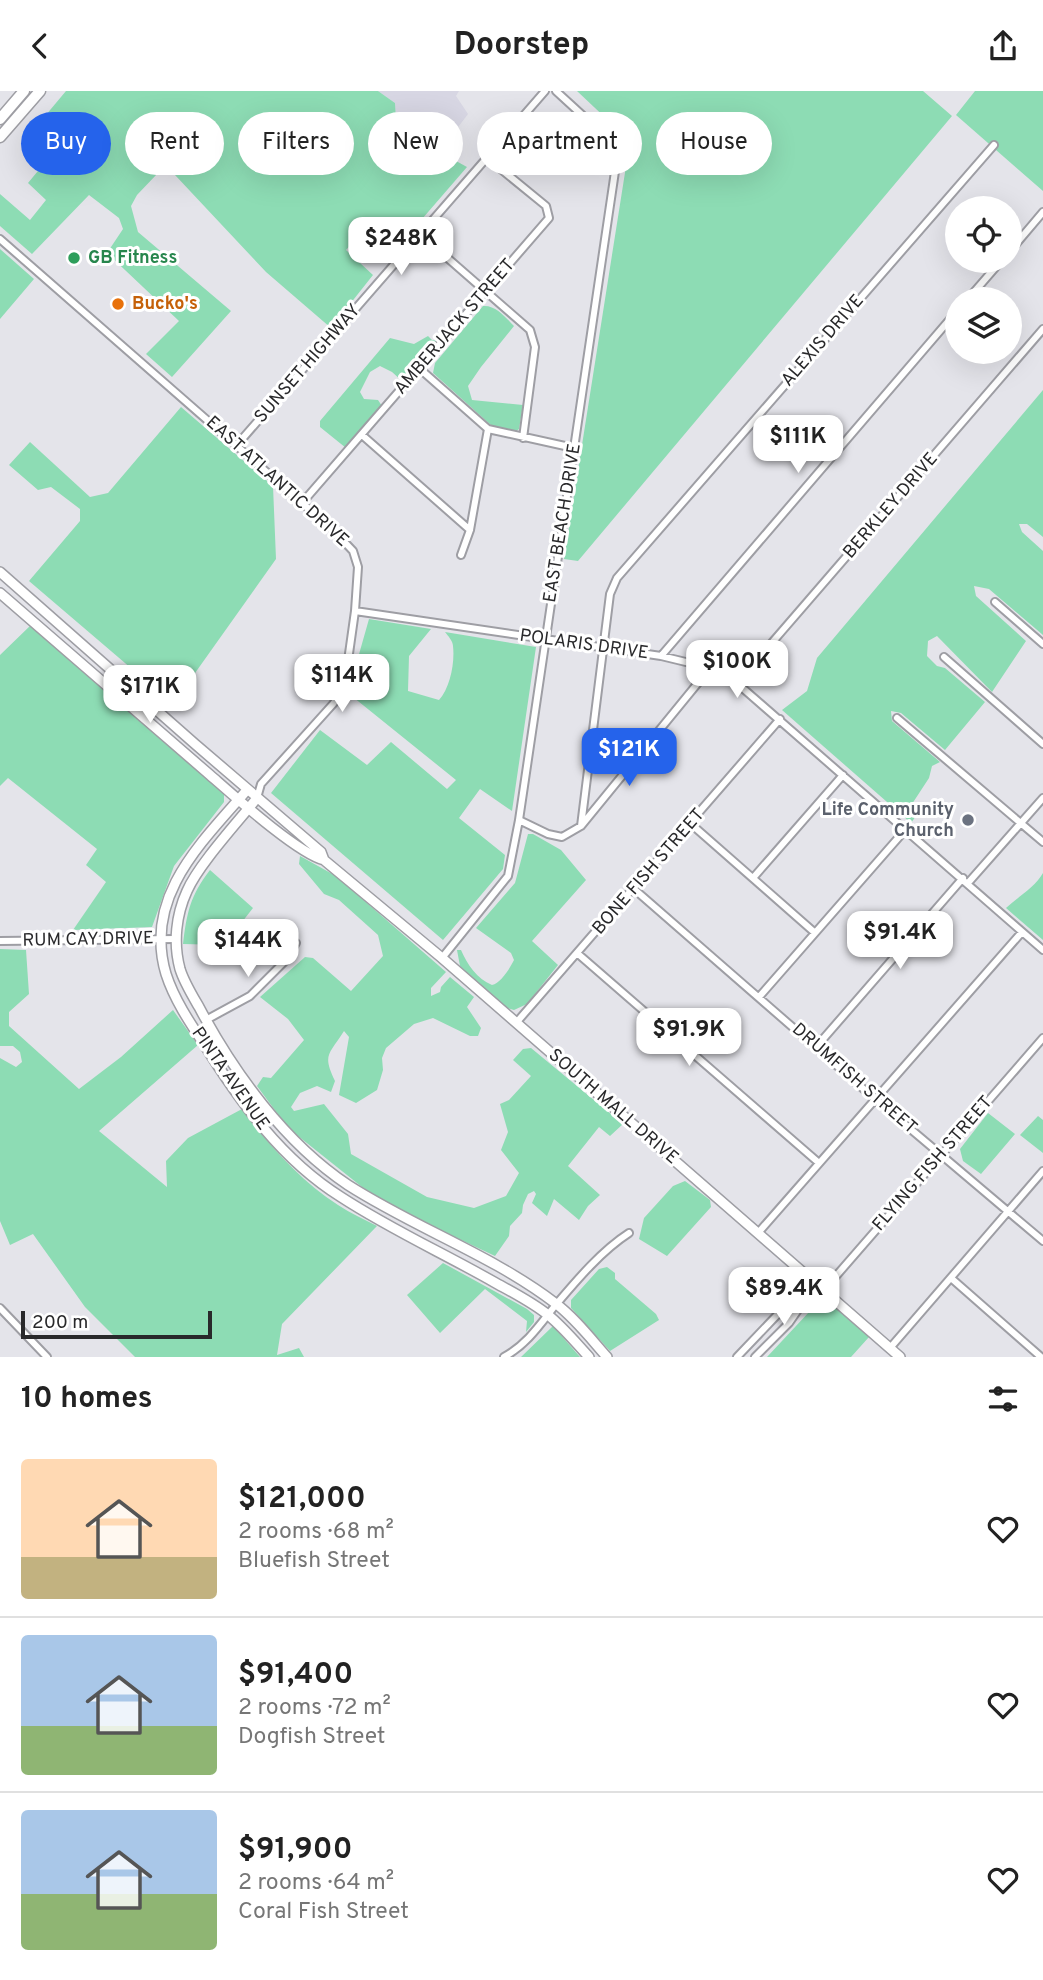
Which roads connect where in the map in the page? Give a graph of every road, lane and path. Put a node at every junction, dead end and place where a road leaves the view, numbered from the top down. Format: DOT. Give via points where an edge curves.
graph roads {
  1 [pos="24,91"];
  2 [pos="40,91"];
  3 [pos="545,91"];
  4 [pos="556,91"];
  5 [pos="526,112"];
  6 [pos="0,119"];
  7 [pos="0,137"];
  8 [pos="994,145"];
  9 [pos="477,168"];
  10 [pos="508,175"];
  11 [pos="1043,212"];
  12 [pos="420,234"];
  13 [pos="1022,237"];
  14 [pos="0,239"];
  15 [pos="991,273"];
  16 [pos="978,287"];
  17 [pos="485,291"];
  18 [pos="945,325"];
  19 [pos="1043,329"];
  20 [pos="420,369"];
  21 [pos="488,429"];
  22 [pos="362,435"];
  23 [pos="523,438"];
  24 [pos="236,446"];
  25 [pos="575,448"];
  26 [pos="302,503"];
  27 [pos="470,530"];
  28 [pos="461,555"];
  29 [pos="0,572"];
  30 [pos="0,593"];
  31 [pos="995,602"];
  32 [pos="355,611"];
  33 [pos="545,639"];
  34 [pos="1043,643"];
  35 [pos="604,649"];
  36 [pos="661,656"];
  37 [pos="944,657"];
  38 [pos="711,667"];
  39 [pos="737,683"];
  40 [pos="780,719"];
  41 [pos="897,719"];
  42 [pos="195,744"];
  43 [pos="1043,744"];
  44 [pos="186,754"];
  45 [pos="843,775"];
  46 [pos="261,785"];
  47 [pos="247,790"];
  48 [pos="257,798"];
  49 [pos="1043,798"];
  50 [pos="239,800"];
  51 [pos="249,808"];
  52 [pos="519,820"];
  53 [pos="691,824"];
  54 [pos="1021,824"];
  55 [pos="581,825"];
  56 [pos="906,829"];
  57 [pos="1043,842"];
  58 [pos="324,860"];
  59 [pos="753,877"];
  60 [pos="966,881"];
  61 [pos="634,889"];
  62 [pos="814,932"];
  63 [pos="1022,932"];
  64 [pos="162,939"];
  65 [pos="176,939"];
  66 [pos="0,941"];
  67 [pos="296,943"];
  68 [pos="1043,950"];
  69 [pos="577,953"];
  70 [pos="442,958"];
  71 [pos="759,996"];
  72 [pos="206,1020"];
  73 [pos="516,1023"];
  74 [pos="1043,1038"];
  75 [pos="817,1046"];
  76 [pos="874,1098"];
  77 [pos="941,1155"];
  78 [pos="819,1163"];
  79 [pos="1043,1171"];
  80 [pos="346,1184"];
  81 [pos="339,1196"];
  82 [pos="1009,1211"];
  83 [pos="629,1233"];
  84 [pos="758,1233"];
  85 [pos="1043,1241"];
  86 [pos="806,1276"];
  87 [pos="951,1278"];
  88 [pos="820,1288"];
  89 [pos="557,1304"];
  90 [pos="0,1308"];
  91 [pos="778,1314"];
  92 [pos="548,1315"];
  93 [pos="789,1323"];
  94 [pos="890,1348"];
  95 [pos="47,1357"];
  96 [pos="504,1357"];
  97 [pos="589,1357"];
  98 [pos="607,1357"];
  99 [pos="737,1357"];
  100 [pos="755,1357"];
  101 [pos="900,1357"];
  102 [pos="1041,1357"];
  1 -- 6 [label="main road"];
  2 -- 7 [label="main road"];
  3 -- 5 [label="street, SUNSET HIGHWAY"];
  4 -- 25 [label="street, EAST BEACH DRIVE" via="617,147"];
  8 -- 35 [label="street, ALEXIS DRIVE" via="617,578 610,594"];
  9 -- 12 [label="street, SUNSET HIGHWAY"];
  10 -- 17 [label="street, AMBERJACK STREET" via="546,206 549,218"];
  11 -- 13 [label="street"];
  12 -- 17 [label="street"];
  12 -- 24 [label="street, SUNSET HIGHWAY"];
  14 -- 24 [label="street, EAST ATLANTIC DRIVE"];
  15 -- 16 [label="street"];
  17 -- 20 [label="street, AMBERJACK STREET"];
  17 -- 23 [label="street" via="530,330 535,347"];
  18 -- 36 [label="street"];
  19 -- 39 [label="street, BERKLEY DRIVE"];
  20 -- 21 [label="street"];
  20 -- 22 [label="street, AMBERJACK STREET"];
  21 -- 23 [label="street"];
  21 -- 27 [label="street"];
  22 -- 26 [label="street, AMBERJACK STREET"];
  22 -- 27 [label="street"];
  23 -- 25 [label="street"];
  24 -- 26 [label="street, EAST ATLANTIC DRIVE"];
  25 -- 33 [label="street, EAST BEACH DRIVE"];
  26 -- 32 [label="street, EAST ATLANTIC DRIVE" via="353,551 358,567"];
  27 -- 28 [label="street"];
  29 -- 42 [label="street, SOUTH MALL DRIVE"];
  30 -- 44 [label="street, SOUTH MALL DRIVE"];
  31 -- 34 [label="street"];
  32 -- 33 [label="street, POLARIS DRIVE"];
  32 -- 46 [label="street, EAST ATLANTIC DRIVE" via="341,693"];
  33 -- 35 [label="street, POLARIS DRIVE"];
  33 -- 52 [label="street, EAST BEACH DRIVE"];
  35 -- 36 [label="street, POLARIS DRIVE"];
  35 -- 55 [label="street, ALEXIS DRIVE"];
  36 -- 38 [label="street, POLARIS DRIVE"];
  37 -- 43 [label="street"];
  38 -- 39 [label="street, POLARIS DRIVE"];
  38 -- 55 [label="street"];
  39 -- 40 [label="street, POLARIS DRIVE"];
  40 -- 45 [label="street, POLARIS DRIVE"];
  40 -- 53 [label="street, BONE FISH STREET"];
  41 -- 54 [label="street"];
  42 -- 44 [label="street"];
  42 -- 47 [label="street, SOUTH MALL DRIVE"];
  44 -- 50 [label="street, SOUTH MALL DRIVE"];
  45 -- 56 [label="street, POLARIS DRIVE"];
  45 -- 59 [label="street"];
  46 -- 47 [label="street, EAST ATLANTIC DRIVE"];
  46 -- 48 [label="street, EAST ATLANTIC DRIVE"];
  47 -- 48 [label="street, SOUTH MALL DRIVE"];
  47 -- 50 [label="street, PINTA AVENUE"];
  48 -- 51 [label="street, PINTA AVENUE"];
  48 -- 58 [label="street, SOUTH MALL DRIVE" via="321,852"];
  49 -- 54 [label="street"];
  50 -- 51 [label="street, SOUTH MALL DRIVE"];
  50 -- 64 [label="street, PINTA AVENUE" via="180,871"];
  51 -- 58 [label="street, SOUTH MALL DRIVE"];
  51 -- 65 [label="street, PINTA AVENUE" via="193,879 182,904"];
  52 -- 55 [label="street" via="562,837"];
  52 -- 70 [label="street, EAST BEACH DRIVE" via="508,876"];
  53 -- 59 [label="street"];
  53 -- 61 [label="street, BONE FISH STREET"];
  54 -- 57 [label="street"];
  54 -- 60 [label="street"];
  56 -- 60 [label="street, POLARIS DRIVE"];
  56 -- 62 [label="street"];
  58 -- 70 [label="street, SOUTH MALL DRIVE"];
  59 -- 62 [label="street"];
  60 -- 63 [label="street, POLARIS DRIVE"];
  60 -- 75 [label="street"];
  61 -- 69 [label="street, BONE FISH STREET"];
  61 -- 71 [label="street, DRUMFISH STREET"];
  62 -- 71 [label="street"];
  63 -- 68 [label="street, POLARIS DRIVE"];
  63 -- 76 [label="street"];
  64 -- 65 [label="street, RUM CAY DRIVE"];
  64 -- 66 [label="street, RUM CAY DRIVE"];
  64 -- 81 [label="street, PINTA AVENUE" via="171,987 219,1068 260,1125 299,1165"];
  65 -- 72 [label="street, PINTA AVENUE" via="181,970"];
  67 -- 72 [label="street" via="250,996"];
  69 -- 73 [label="street, BONE FISH STREET"];
  69 -- 78 [label="street"];
  70 -- 73 [label="street, SOUTH MALL DRIVE"];
  71 -- 75 [label="street, DRUMFISH STREET"];
  72 -- 80 [label="street, PINTA AVENUE" via="271,1114"];
  73 -- 84 [label="street, SOUTH MALL DRIVE"];
  74 -- 77 [label="street, FLYING FISH STREET"];
  75 -- 76 [label="street, DRUMFISH STREET"];
  76 -- 77 [label="street, DRUMFISH STREET"];
  76 -- 78 [label="street"];
  77 -- 82 [label="street, DRUMFISH STREET"];
  77 -- 88 [label="street, FLYING FISH STREET"];
  78 -- 84 [label="street"];
  79 -- 82 [label="street"];
  80 -- 81 [label="street"];
  80 -- 89 [label="street, PINTA AVENUE"];
  81 -- 92 [label="street, PINTA AVENUE"];
  82 -- 85 [label="street, DRUMFISH STREET"];
  82 -- 87 [label="street"];
  83 -- 89 [label="street"];
  84 -- 86 [label="street, SOUTH MALL DRIVE"];
  86 -- 88 [label="street, SOUTH MALL DRIVE"];
  86 -- 91 [label="street"];
  87 -- 94 [label="street"];
  87 -- 102 [label="street"];
  88 -- 93 [label="street, FLYING FISH STREET"];
  88 -- 94 [label="street, SOUTH MALL DRIVE"];
  89 -- 92 [label="street"];
  89 -- 98 [label="street, PINTA AVENUE"];
  90 -- 95 [label="street"];
  91 -- 93 [label="street"];
  91 -- 99 [label="street"];
  92 -- 96 [label="street" via="529,1339"];
  92 -- 97 [label="street, PINTA AVENUE"];
  93 -- 100 [label="street, FLYING FISH STREET"];
  94 -- 101 [label="street, SOUTH MALL DRIVE"];
}
